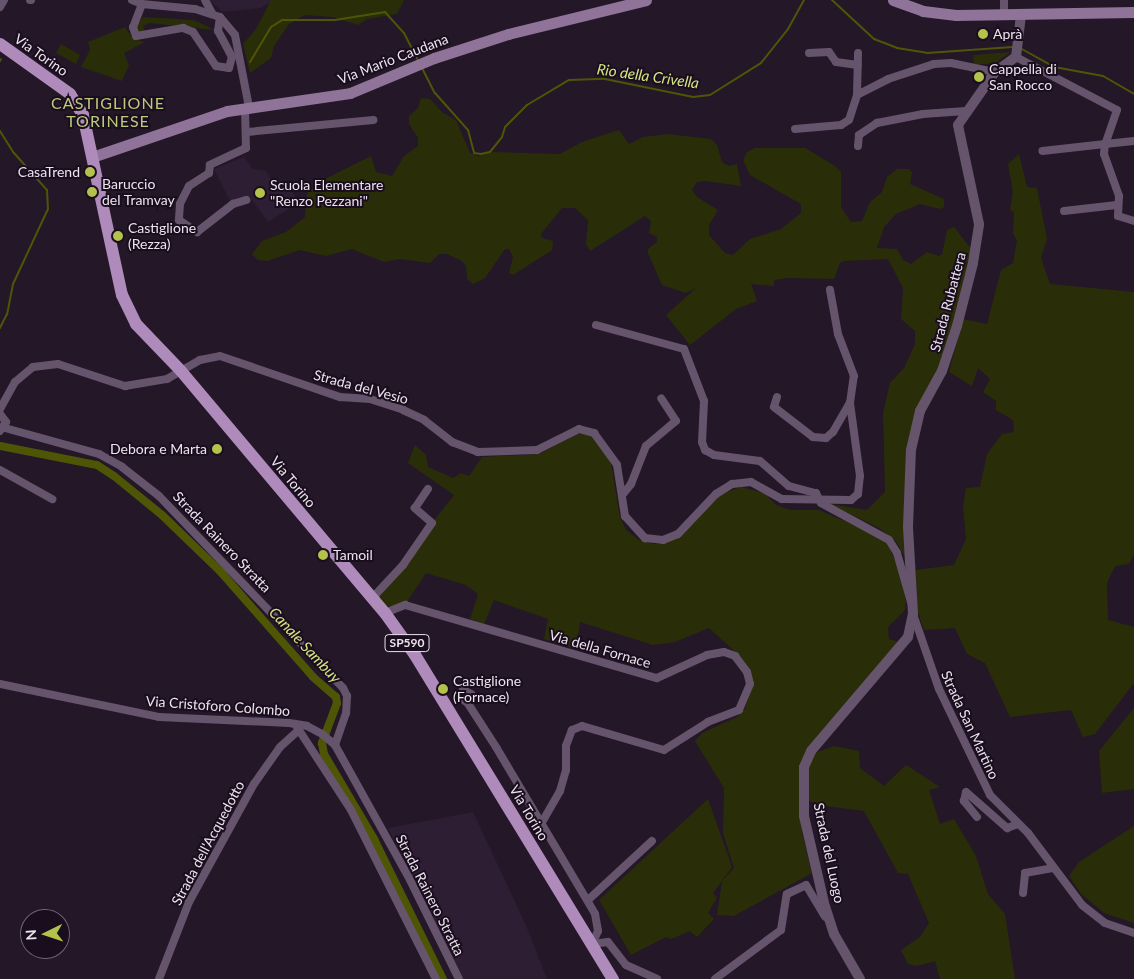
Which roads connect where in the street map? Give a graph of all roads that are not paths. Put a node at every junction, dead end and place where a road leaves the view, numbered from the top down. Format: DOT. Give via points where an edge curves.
graph roads {
  1 [pos="4,0"];
  2 [pos="132,0"];
  3 [pos="206,0"];
  4 [pos="646,0"];
  5 [pos="895,0"];
  6 [pos="1004,0"];
  7 [pos="142,4"];
  8 [pos="0,7"];
  9 [pos="212,12"];
  10 [pos="1134,12"];
  11 [pos="1004,15"];
  12 [pos="1021,15"];
  13 [pos="220,17"];
  14 [pos="0,44"];
  15 [pos="1017,51"];
  16 [pos="810,53"];
  17 [pos="858,53"];
  18 [pos="858,66"];
  19 [pos="995,72"];
  20 [pos="858,95"];
  21 [pos="247,107"];
  22 [pos="966,111"];
  23 [pos="372,120"];
  24 [pos="795,130"];
  25 [pos="247,132"];
  26 [pos="1134,141"];
  27 [pos="1106,144"];
  28 [pos="858,146"];
  29 [pos="1042,151"];
  30 [pos="92,157"];
  31 [pos="246,200"];
  32 [pos="1117,205"];
  33 [pos="1064,211"];
  34 [pos="1134,220"];
  35 [pos="830,290"];
  36 [pos="596,324"];
  37 [pos="181,371"];
  38 [pos="777,397"];
  39 [pos="661,398"];
  40 [pos="850,403"];
  41 [pos="0,409"];
  42 [pos="0,414"];
  43 [pos="2,429"];
  44 [pos="0,470"];
  45 [pos="428,489"];
  46 [pos="623,494"];
  47 [pos="52,499"];
  48 [pos="819,499"];
  49 [pos="374,600"];
  50 [pos="913,610"];
  51 [pos="385,613"];
  52 [pos="0,684"];
  53 [pos="467,702"];
  54 [pos="297,727"];
  55 [pos="335,745"];
  56 [pos="977,817"];
  57 [pos="542,824"];
  58 [pos="1018,824"];
  59 [pos="652,841"];
  60 [pos="1053,868"];
  61 [pos="1023,893"];
  62 [pos="588,900"];
  63 [pos="830,923"];
  64 [pos="1134,933"];
  65 [pos="592,944"];
  66 [pos="159,979"];
  67 [pos="436,979"];
  68 [pos="459,979"];
  69 [pos="613,979"];
  70 [pos="657,979"];
  71 [pos="715,979"];
  72 [pos="860,979"];
  1 -- 8 [label="street"];
  2 -- 7 [label="street"];
  3 -- 9 [label="street"];
  4 -- 21 [label="main road, Via Mario Caudana" via="508,34 434,58 343,95"];
  5 -- 11 [label="main road" via="939,14"];
  6 -- 11 [label="street"];
  7 -- 9 [label="street"];
  7 -- 13 [label="street" via="133,27 136,36 183,28 193,32 216,66 230,68 232,57 218,32"];
  9 -- 13 [label="street"];
  10 -- 12 [label="main road"];
  11 -- 12 [label="main road"];
  12 -- 15 [label="street"];
  13 -- 21 [label="street" via="235,34"];
  14 -- 30 [label="main road, Via Torino / SP590" via="70,94 83,115"];
  15 -- 19 [label="street, Strada Rubattera"];
  15 -- 27 [label="street" via="1117,110"];
  16 -- 18 [label="street" via="829,52 836,62"];
  17 -- 18 [label="street"];
  18 -- 20 [label="street"];
  19 -- 20 [label="street" via="958,64 934,64 888,79"];
  19 -- 22 [label="street, Strada Rubattera"];
  20 -- 24 [label="street" via="849,120"];
  21 -- 25 [label="street"];
  21 -- 30 [label="main road, Via Mario Caudana"];
  22 -- 28 [label="street" via="923,114 877,123 859,135"];
  22 -- 50 [label="street, Strada Rubattera" via="958,131 978,212 977,246 942,371 920,411 911,450 908,527"];
  23 -- 25 [label="street"];
  25 -- 31 [label="street" via="244,151 210,165 209,173 184,192 179,220 197,232 233,204"];
  26 -- 27 [label="street"];
  27 -- 29 [label="street"];
  27 -- 32 [label="street" via="1106,168 1119,196"];
  30 -- 37 [label="main road, Via Torino / SP590" via="122,295 136,324"];
  32 -- 33 [label="street"];
  32 -- 34 [label="street" via="1121,219"];
  35 -- 40 [label="street, Strada del Vesio" via="838,334 854,376"];
  36 -- 48 [label="street, Strada del Vesio" via="684,349 704,401 702,442 705,450 714,455 760,461 789,486 816,493"];
  37 -- 41 [label="street, Strada del Vesio" via="151,384 125,386 58,364 33,366 15,382"];
  37 -- 46 [label="street, Strada del Vesio" via="200,360 220,356 333,395 370,399 403,410 424,420 452,442 478,452 537,450 579,429 594,433 617,464"];
  37 -- 49 [label="main road, Via Torino / SP590"];
  38 -- 40 [label="street" via="774,407 813,437 826,438 833,432"];
  39 -- 46 [label="street" via="676,421 646,446 631,484"];
  40 -- 48 [label="street, Strada del Vesio" via="860,488 850,500"];
  42 -- 43 [label="street" via="6,419"];
  43 -- 55 [label="street, Strada Rainero Stratta" via="99,454 122,467 159,496 343,688 347,696 346,714"];
  44 -- 47 [label="street"];
  45 -- 49 [label="street" via="414,508 432,523"];
  46 -- 48 [label="street, Strada del Vesio" via="625,516 635,530 645,538 662,540 678,534 716,494 732,484 751,482 782,499"];
  48 -- 50 [label="street, Strada San Martino" via="889,540 897,553"];
  49 -- 51 [label="main road, Via Torino / SP590"];
  50 -- 58 [label="street, Strada San Martino" via="929,666 981,782"];
  50 -- 63 [label="street, Strada del Luogo" via="908,637 900,649 811,751 804,766 804,816"];
  51 -- 57 [label="street, Via della Fornace" via="405,605 657,678 707,655 724,652 735,656 747,672 750,684 739,710 708,722 664,750 582,726 572,730 566,746 566,770 560,791"];
  51 -- 65 [label="main road, Via Torino / SP590" via="416,654"];
  52 -- 54 [label="street, Via Cristoforo Colombo" via="159,717"];
  53 -- 57 [label="street"];
  54 -- 55 [label="street, Strada Rainero Stratta" via="307,726"];
  54 -- 66 [label="street, Strada dell'Acquedotto" via="258,778 201,878 182,917"];
  54 -- 67 [label="street, Via Cristoforo Colombo" via="351,810"];
  55 -- 68 [label="street, Strada Rainero Stratta" via="410,880"];
  56 -- 58 [label="street" via="964,801 966,792 1008,828"];
  57 -- 62 [label="street"];
  58 -- 60 [label="street, Strada San Martino"];
  59 -- 62 [label="street"];
  60 -- 61 [label="street" via="1025,873"];
  60 -- 64 [label="street, Strada San Martino" via="1090,911 1105,923"];
  62 -- 65 [label="street" via="598,924"];
  63 -- 71 [label="street" via="810,889 802,886 785,896 781,930"];
  63 -- 72 [label="street, Strada del Luogo"];
  65 -- 69 [label="main road, Via Torino / SP590"];
  65 -- 70 [label="street" via="608,942 626,965"];
}
